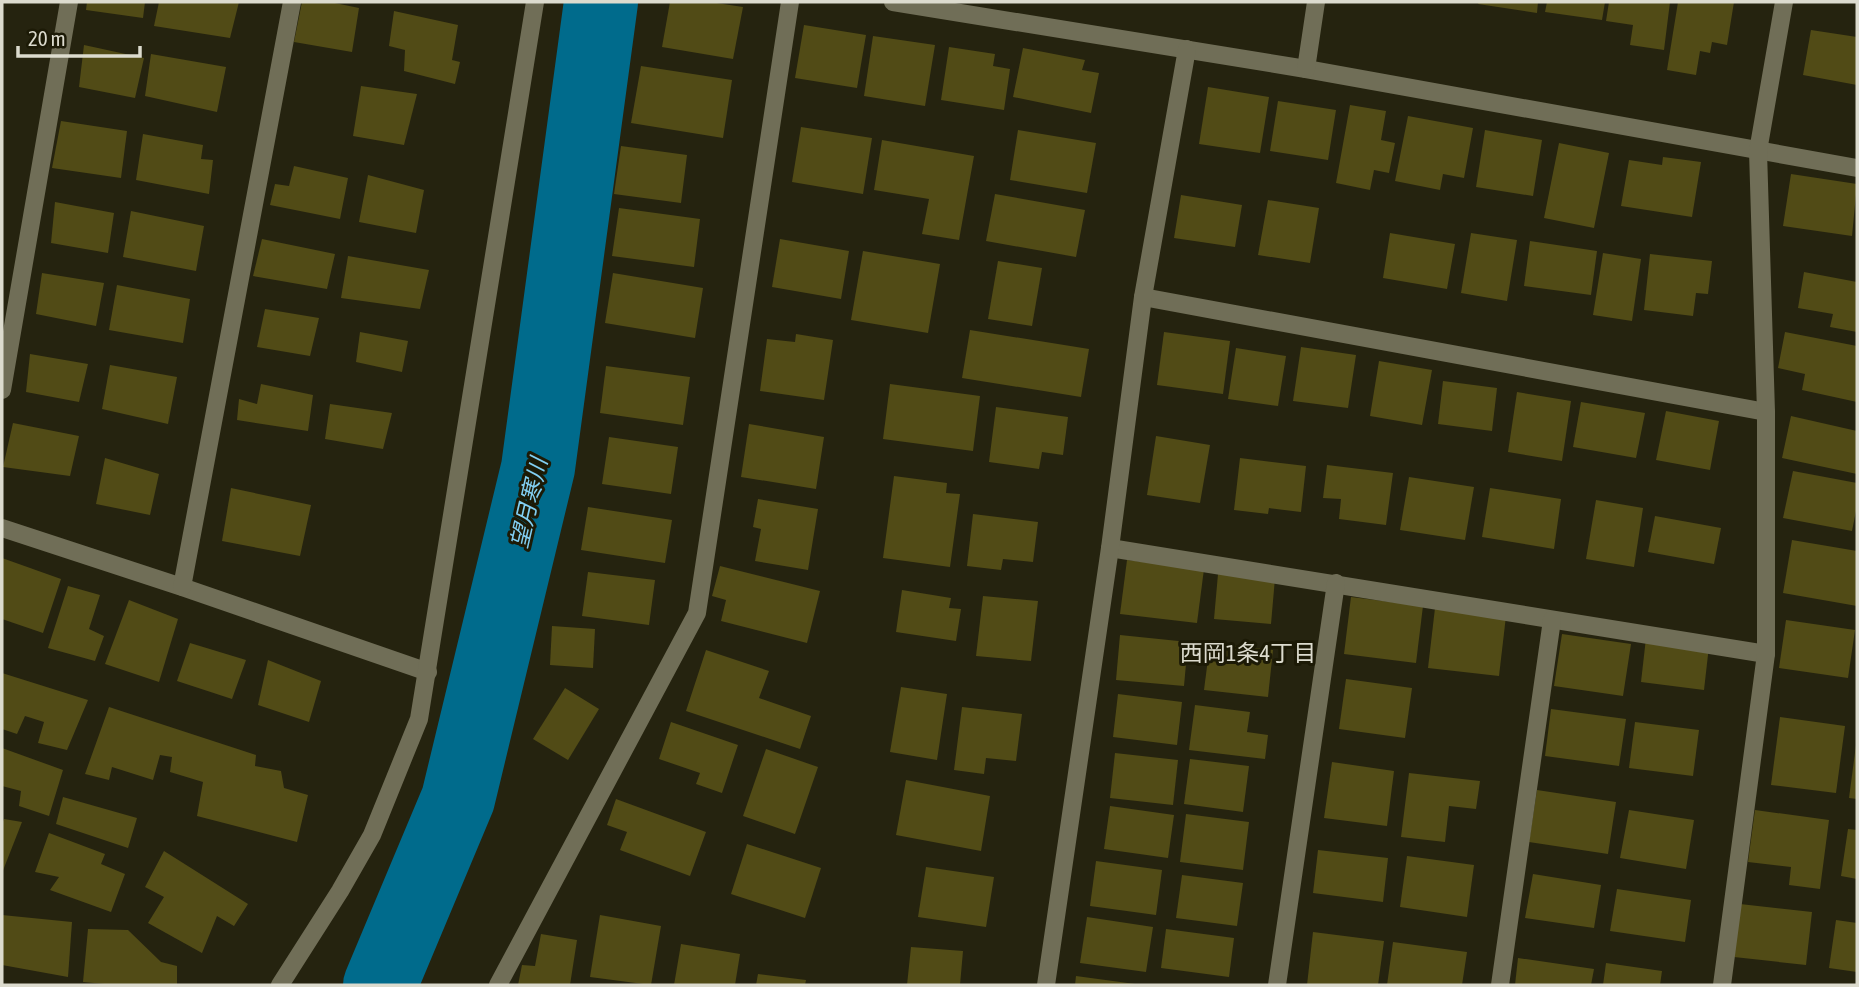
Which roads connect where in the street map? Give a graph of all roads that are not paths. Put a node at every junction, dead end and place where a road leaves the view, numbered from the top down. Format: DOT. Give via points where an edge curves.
graph roads {
  1 [pos="68,2"];
  2 [pos="292,2"];
  3 [pos="535,2"];
  4 [pos="790,2"];
  5 [pos="893,2"];
  6 [pos="1316,2"];
  7 [pos="1784,2"];
  8 [pos="1187,49"];
  9 [pos="1306,69"];
  10 [pos="1758,151"];
  11 [pos="1857,168"];
  12 [pos="1143,297"];
  13 [pos="2,390"];
  14 [pos="1766,412"];
  15 [pos="2,528"];
  16 [pos="1110,548"];
  17 [pos="1336,583"];
  18 [pos="182,587"];
  19 [pos="1552,620"];
  20 [pos="1766,654"];
  21 [pos="428,671"];
  22 [pos="280,985"];
  23 [pos="498,985"];
  24 [pos="1046,985"];
  25 [pos="1277,985"];
  26 [pos="1500,985"];
  27 [pos="1722,985"];
  1 -- 13 [label="street"];
  2 -- 18 [label="street"];
  3 -- 21 [label="street"];
  4 -- 23 [label="street" via="696,613"];
  5 -- 8 [label="street"];
  6 -- 9 [label="street"];
  7 -- 10 [label="street"];
  8 -- 9 [label="street"];
  8 -- 12 [label="street"];
  9 -- 10 [label="street"];
  10 -- 11 [label="street"];
  10 -- 14 [label="street"];
  12 -- 14 [label="street"];
  12 -- 16 [label="street"];
  14 -- 20 [label="street"];
  15 -- 18 [label="street"];
  16 -- 17 [label="street"];
  16 -- 24 [label="street"];
  17 -- 19 [label="street"];
  17 -- 25 [label="street"];
  18 -- 21 [label="street"];
  19 -- 20 [label="street"];
  19 -- 26 [label="street"];
  20 -- 27 [label="street"];
  21 -- 22 [label="street" via="419,719 372,835"];
}
